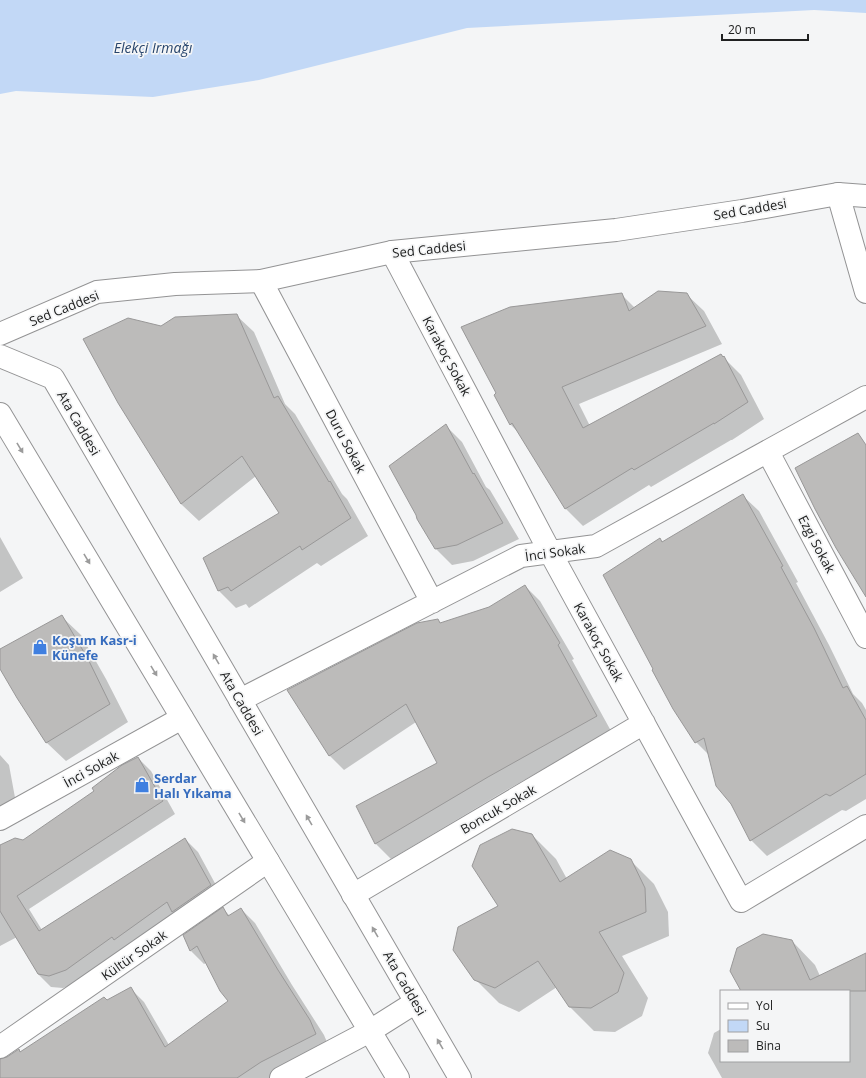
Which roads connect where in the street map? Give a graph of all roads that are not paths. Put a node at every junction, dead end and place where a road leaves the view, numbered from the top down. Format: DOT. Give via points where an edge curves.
graph roads {
  1 [pos="838,194"];
  2 [pos="866,196"];
  3 [pos="392,252"];
  4 [pos="261,281"];
  5 [pos="866,292"];
  6 [pos="0,334"];
  7 [pos="0,356"];
  8 [pos="866,397"];
  9 [pos="0,414"];
  10 [pos="768,452"];
  11 [pos="550,552"];
  12 [pos="432,602"];
  13 [pos="866,637"];
  14 [pos="240,700"];
  15 [pos="182,718"];
  16 [pos="644,723"];
  17 [pos="0,819"];
  18 [pos="866,826"];
  19 [pos="268,862"];
  20 [pos="353,894"];
  21 [pos="416,1002"];
  22 [pos="370,1031"];
  23 [pos="0,1047"];
  24 [pos="281,1078"];
  25 [pos="398,1078"];
  26 [pos="460,1078"];
  1 -- 2 [label="street, Sed Caddesi"];
  1 -- 3 [label="street, Sed Caddesi" via="616,230"];
  1 -- 5 [label="street"];
  3 -- 4 [label="street, Sed Caddesi"];
  3 -- 11 [label="street, Karakoç Sokak"];
  4 -- 6 [label="street, Sed Caddesi" via="175,284 97,292"];
  4 -- 12 [label="street, Duru Sokak"];
  14 -- 7 [label="street, Ata Caddesi, one-way" via="53,378"];
  8 -- 10 [label="street, İnci Sokak"];
  9 -- 15 [label="street, one-way"];
  10 -- 11 [label="street, İnci Sokak" via="596,546"];
  10 -- 13 [label="street, Ezgi Sokak"];
  11 -- 12 [label="street, İnci Sokak" via="521,556"];
  11 -- 16 [label="street, Karakoç Sokak"];
  12 -- 14 [label="street, İnci Sokak"];
  20 -- 14 [label="street, Ata Caddesi, one-way"];
  15 -- 17 [label="street, İnci Sokak"];
  15 -- 19 [label="street, one-way"];
  16 -- 18 [label="street, Karakoç Sokak" via="741,901"];
  16 -- 20 [label="street, Boncuk Sokak"];
  19 -- 22 [label="street"];
  19 -- 23 [label="street, Kültür Sokak"];
  21 -- 20 [label="street, Ata Caddesi, one-way"];
  21 -- 22 [label="street"];
  26 -- 21 [label="street, Ata Caddesi, one-way"];
  22 -- 24 [label="street"];
  22 -- 25 [label="street"];
}
